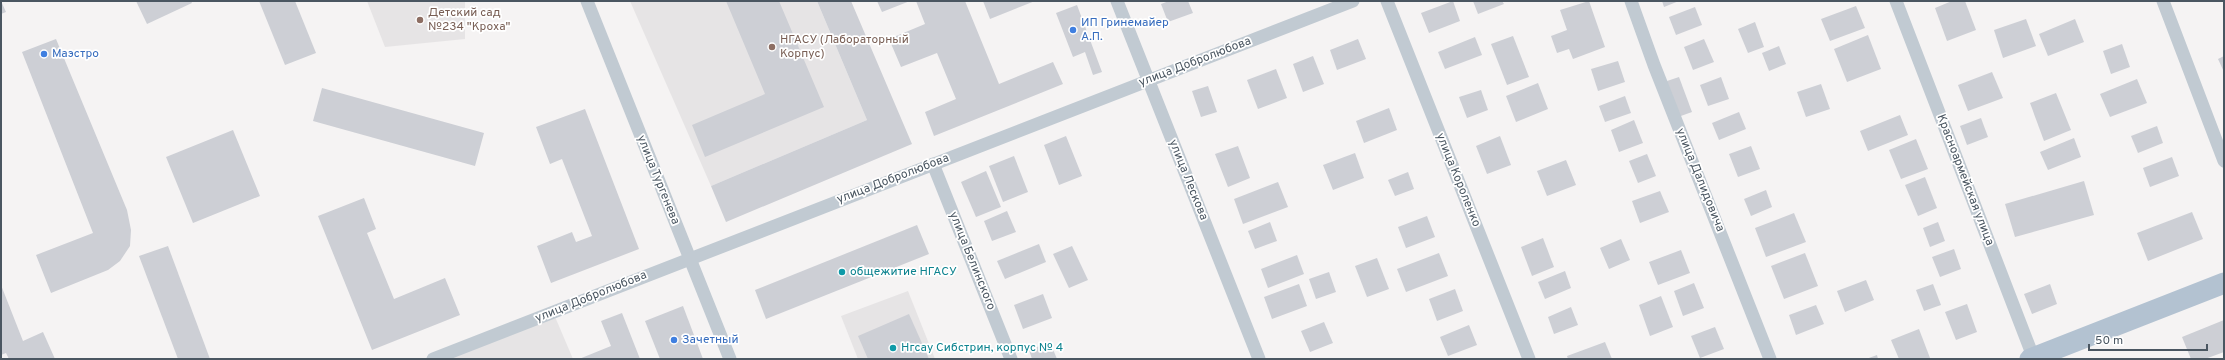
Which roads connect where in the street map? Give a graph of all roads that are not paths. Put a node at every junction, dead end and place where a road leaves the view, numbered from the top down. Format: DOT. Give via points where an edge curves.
graph roads {
  1 [pos="587,1"];
  2 [pos="1117,1"];
  3 [pos="1353,1"];
  4 [pos="1387,1"];
  5 [pos="1631,1"];
  6 [pos="1896,1"];
  7 [pos="2163,1"];
  8 [pos="1148,80"];
  9 [pos="2224,161"];
  10 [pos="933,164"];
  11 [pos="690,258"];
  12 [pos="2224,283"];
  13 [pos="433,359"];
  14 [pos="730,359"];
  15 [pos="1010,359"];
  16 [pos="1259,359"];
  17 [pos="1529,359"];
  18 [pos="1770,359"];
  19 [pos="2033,359"];
  1 -- 11 [label="street, улица Тургенева"];
  2 -- 8 [label="street, улица Лескова"];
  3 -- 8 [label="street, улица Добролюбова"];
  4 -- 17 [label="street, улица Короленко"];
  5 -- 18 [label="street, улица Далидовича"];
  6 -- 19 [label="street, Красноармейская улица"];
  7 -- 9 [label="street"];
  8 -- 10 [label="street, улица Добролюбова"];
  8 -- 16 [label="street, улица Лескова"];
  10 -- 11 [label="street, улица Добролюбова"];
  10 -- 15 [label="street, улица Белинского"];
  11 -- 13 [label="street, улица Добролюбова"];
  11 -- 14 [label="street, улица Тургенева"];
  12 -- 19 [label="main road"];
}
